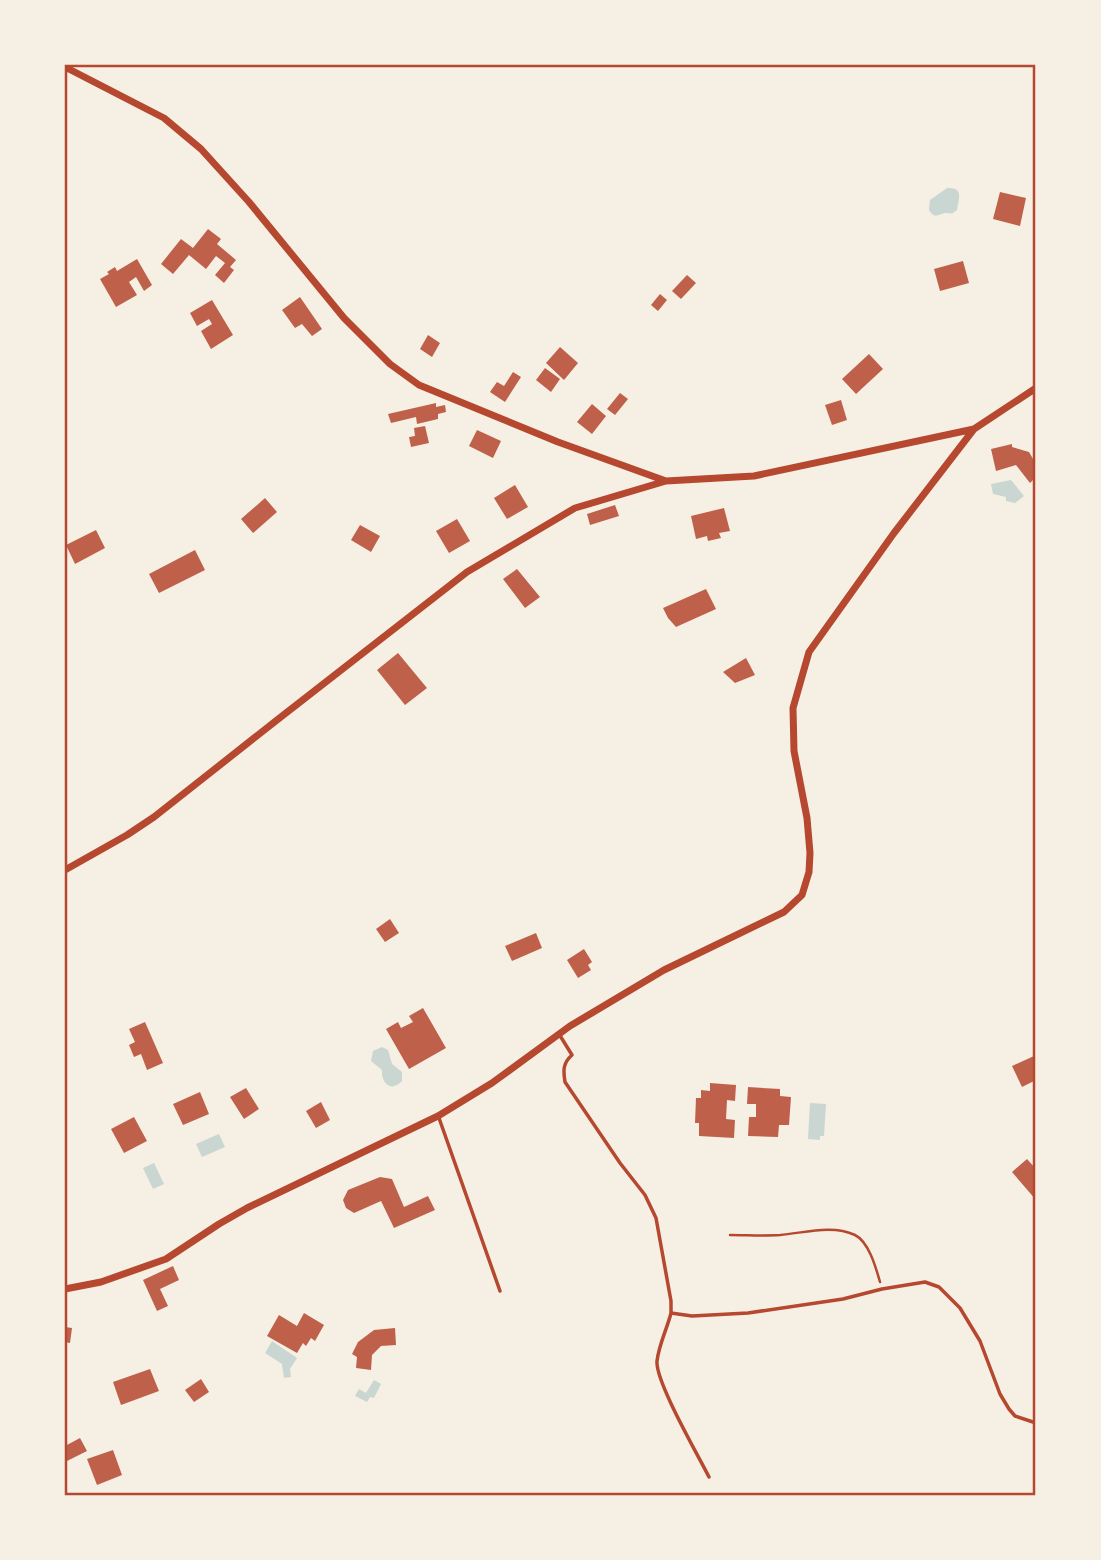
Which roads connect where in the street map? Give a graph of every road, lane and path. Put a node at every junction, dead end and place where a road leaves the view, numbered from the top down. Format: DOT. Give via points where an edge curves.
graph roads {
  1 [pos="65,67"];
  2 [pos="1036,388"];
  3 [pos="974,429"];
  4 [pos="666,481"];
  5 [pos="65,870"];
  6 [pos="559,1034"];
  7 [pos="438,1116"];
  8 [pos="730,1235"];
  9 [pos="65,1289"];
  10 [pos="881,1289"];
  11 [pos="500,1291"];
  12 [pos="671,1313"];
  13 [pos="1036,1423"];
  14 [pos="709,1477"];
  1 -- 4 [label="street" via="164,118 201,149 344,318 390,364 419,385"];
  2 -- 3 [label="street"];
  3 -- 4 [label="street" via="754,476"];
  3 -- 6 [label="street" via="809,652 793,708 794,751 810,853 802,895 784,912 664,970"];
  4 -- 5 [label="street" via="575,508 467,572 154,817"];
  6 -- 7 [label="street"];
  6 -- 12 [label="lane" via="572,1055 563,1068 565,1082 645,1195 656,1218"];
  7 -- 9 [label="street" via="247,1208 166,1259 101,1282"];
  7 -- 11 [label="lane"];
  8 -- 10 [label="path" via="820,1229 858,1236 873,1258"];
  10 -- 12 [label="lane" via="748,1313"];
  10 -- 13 [label="lane" via="925,1282 939,1287 960,1308 980,1341 1009,1409"];
  12 -- 14 [label="lane" via="656,1364 684,1432"];
}
